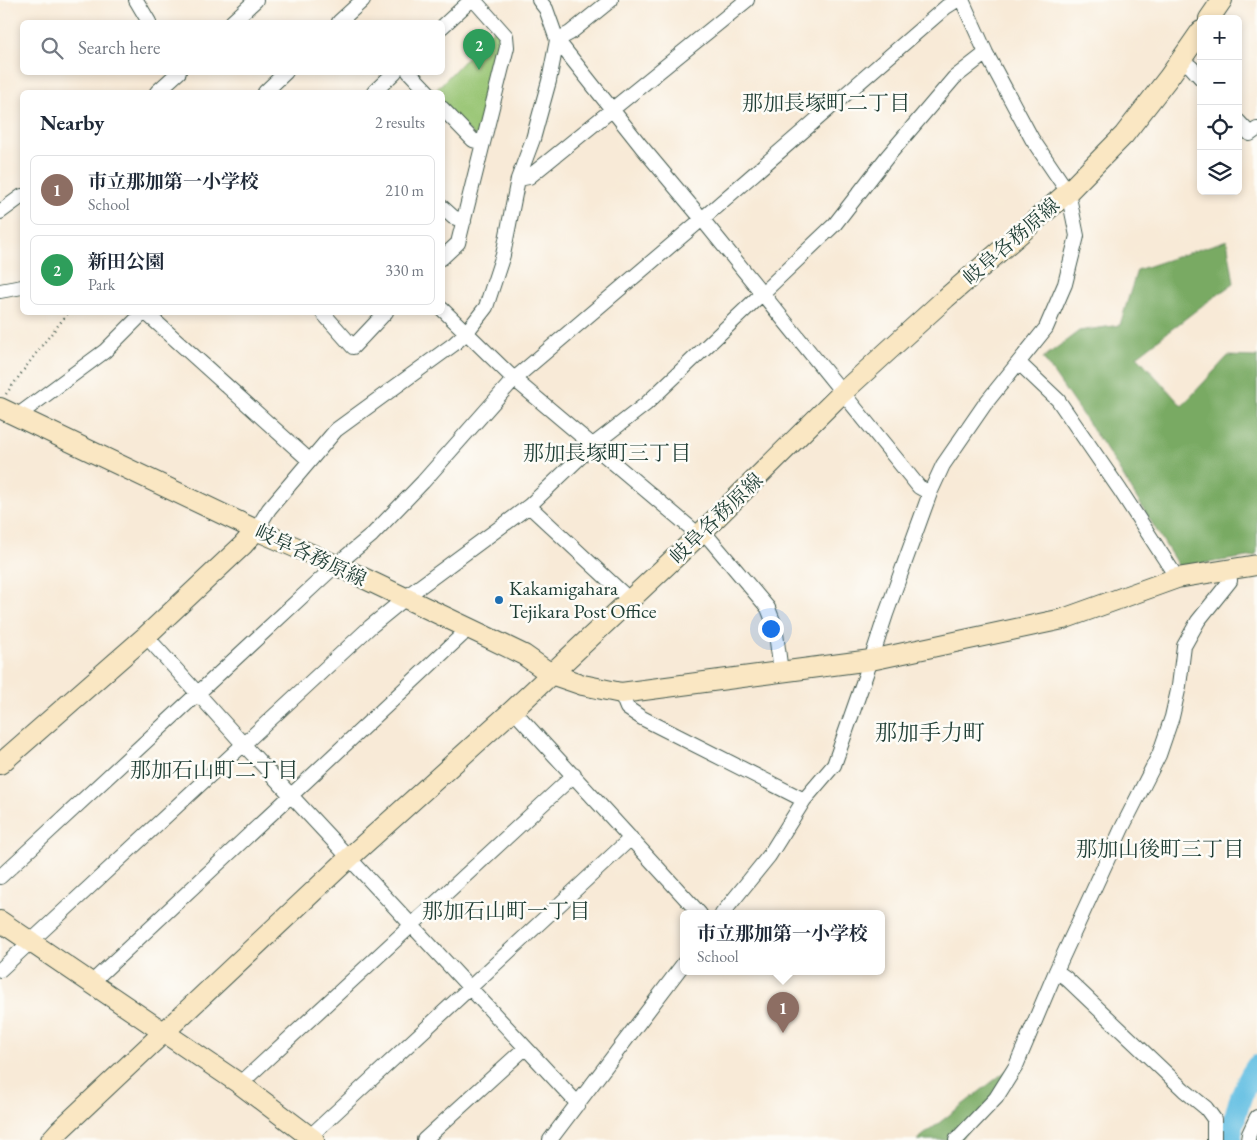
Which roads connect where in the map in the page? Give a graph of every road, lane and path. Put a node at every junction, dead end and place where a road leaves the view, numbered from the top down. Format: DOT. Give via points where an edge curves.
graph roads {
  1 [pos="136,0"];
  2 [pos="256,0"];
  3 [pos="363,0"];
  4 [pos="472,0"];
  5 [pos="540,0"];
  6 [pos="611,0"];
  7 [pos="747,0"];
  8 [pos="957,0"];
  9 [pos="962,0"];
  10 [pos="1222,0"];
  11 [pos="1212,15"];
  12 [pos="148,20"];
  13 [pos="234,20"];
  14 [pos="341,20"];
  15 [pos="445,24"];
  16 [pos="1197,37"];
  17 [pos="557,40"];
  18 [pos="986,54"];
  19 [pos="1181,60"];
  20 [pos="1197,74"];
  21 [pos="176,75"];
  22 [pos="283,75"];
  23 [pos="392,75"];
  24 [pos="412,75"];
  25 [pos="159,90"];
  26 [pos="267,90"];
  27 [pos="376,90"];
  28 [pos="426,90"];
  29 [pos="612,110"];
  30 [pos="445,111"];
  31 [pos="1242,125"];
  32 [pos="1257,129"];
  33 [pos="483,144"];
  34 [pos="518,180"];
  35 [pos="1068,192"];
  36 [pos="20,199"];
  37 [pos="445,209"];
  38 [pos="0,212"];
  39 [pos="702,219"];
  40 [pos="464,221"];
  41 [pos="445,255"];
  42 [pos="20,287"];
  43 [pos="0,291"];
  44 [pos="761,292"];
  45 [pos="445,312"];
  46 [pos="67,315"];
  47 [pos="141,315"];
  48 [pos="147,315"];
  49 [pos="325,315"];
  50 [pos="383,315"];
  51 [pos="466,333"];
  52 [pos="1019,363"];
  53 [pos="514,379"];
  54 [pos="842,393"];
  55 [pos="7,407"];
  56 [pos="594,445"];
  57 [pos="309,460"];
  58 [pos="930,493"];
  59 [pos="529,506"];
  60 [pos="256,530"];
  61 [pos="701,533"];
  62 [pos="336,565"];
  63 [pos="1257,565"];
  64 [pos="1229,570"];
  65 [pos="1177,578"];
  66 [pos="404,598"];
  67 [pos="630,600"];
  68 [pos="467,627"];
  69 [pos="146,636"];
  70 [pos="871,660"];
  71 [pos="781,672"];
  72 [pos="551,674"];
  73 [pos="622,692"];
  74 [pos="197,693"];
  75 [pos="513,710"];
  76 [pos="244,745"];
  77 [pos="0,764"];
  78 [pos="574,776"];
  79 [pos="292,796"];
  80 [pos="804,800"];
  81 [pos="631,838"];
  82 [pos="350,857"];
  83 [pos="0,877"];
  84 [pos="696,910"];
  85 [pos="725,910"];
  86 [pos="0,921"];
  87 [pos="413,926"];
  88 [pos="31,942"];
  89 [pos="680,968"];
  90 [pos="0,970"];
  91 [pos="1056,971"];
  92 [pos="92,982"];
  93 [pos="470,987"];
  94 [pos="165,1032"];
  95 [pos="526,1048"];
  96 [pos="240,1084"];
  97 [pos="578,1104"];
  98 [pos="1257,1117"];
  99 [pos="310,1139"];
  100 [pos="51,1140"];
  101 [pos="424,1140"];
  102 [pos="550,1140"];
  103 [pos="956,1140"];
  104 [pos="1214,1140"];
  105 [pos="1248,1140"];
  1 -- 12 [label="street"];
  2 -- 13 [label="street"];
  3 -- 14 [label="street"];
  4 -- 15 [label="street"];
  4 -- 33 [label="street" via="506,36 507,47"];
  5 -- 17 [label="street"];
  6 -- 17 [label="street"];
  7 -- 29 [label="street"];
  8 -- 39 [label="street"];
  9 -- 18 [label="street"];
  10 -- 11 [label="street"];
  16 -- 19 [label="street, 岐阜各務原線"];
  17 -- 29 [label="street"];
  17 -- 34 [label="street" via="550,81"];
  18 -- 35 [label="street" via="1032,139"];
  18 -- 44 [label="street" via="954,78 835,224"];
  19 -- 20 [label="street"];
  19 -- 35 [label="street, 岐阜各務原線" via="1124,135"];
  21 -- 25 [label="street"];
  22 -- 26 [label="street"];
  23 -- 27 [label="street"];
  24 -- 28 [label="street"];
  29 -- 34 [label="street" via="529,177"];
  29 -- 39 [label="street"];
  30 -- 33 [label="street" via="472,140"];
  31 -- 32 [label="street" via="1250,134"];
  33 -- 40 [label="street"];
  34 -- 51 [label="street" via="503,255 486,307"];
  35 -- 52 [label="street" via="1076,236 1066,284 1046,328"];
  35 -- 54 [label="street, 岐阜各務原線"];
  36 -- 38 [label="street"];
  37 -- 40 [label="street"];
  39 -- 44 [label="street"];
  39 -- 53 [label="street"];
  40 -- 41 [label="street" via="458,243"];
  42 -- 43 [label="street"];
  44 -- 54 [label="street"];
  44 -- 56 [label="street" via="646,404"];
  45 -- 51 [label="street"];
  46 -- 55 [label="path" via="43,344"];
  47 -- 55 [label="street" via="105,351"];
  48 -- 57 [label="street"];
  49 -- 50 [label="street" via="353,347"];
  51 -- 53 [label="street"];
  51 -- 57 [label="street" via="336,430"];
  52 -- 58 [label="street" via="984,404 942,465"];
  52 -- 65 [label="street" via="1058,400"];
  53 -- 56 [label="street"];
  53 -- 62 [label="street" via="423,482 372,535"];
  54 -- 58 [label="street" via="919,487"];
  54 -- 61 [label="street, 岐阜各務原線"];
  55 -- 60 [label="street, 岐阜各務原線"];
  56 -- 59 [label="street"];
  56 -- 61 [label="street"];
  57 -- 60 [label="street"];
  58 -- 70 [label="street"];
  59 -- 66 [label="street"];
  59 -- 67 [label="street"];
  60 -- 62 [label="street, 岐阜各務原線"];
  60 -- 69 [label="street"];
  61 -- 67 [label="street, 岐阜各務原線"];
  61 -- 71 [label="street" via="768,608 775,626"];
  62 -- 66 [label="street, 岐阜各務原線"];
  62 -- 74 [label="street"];
  63 -- 64 [label="street"];
  64 -- 65 [label="street"];
  64 -- 91 [label="street" via="1230,581 1198,620 1184,646 1172,717 1159,755"];
  65 -- 70 [label="street" via="1063,619"];
  66 -- 68 [label="street, 岐阜各務原線"];
  66 -- 76 [label="street"];
  67 -- 72 [label="street, 岐阜各務原線"];
  68 -- 72 [label="street, 岐阜各務原線" via="524,654"];
  68 -- 79 [label="street"];
  69 -- 74 [label="street"];
  69 -- 77 [label="street"];
  70 -- 71 [label="street"];
  70 -- 80 [label="street" via="834,765"];
  71 -- 73 [label="street"];
  72 -- 73 [label="street" via="583,685"];
  72 -- 75 [label="street"];
  73 -- 80 [label="street" via="627,708 642,718"];
  74 -- 76 [label="street"];
  74 -- 83 [label="street"];
  75 -- 78 [label="street"];
  75 -- 82 [label="street"];
  76 -- 79 [label="street"];
  76 -- 88 [label="street"];
  78 -- 81 [label="street"];
  78 -- 87 [label="street"];
  79 -- 82 [label="street"];
  79 -- 92 [label="street"];
  80 -- 85 [label="street" via="769,856"];
  81 -- 84 [label="street"];
  81 -- 93 [label="street"];
  82 -- 87 [label="street"];
  82 -- 94 [label="street"];
  86 -- 88 [label="street"];
  87 -- 93 [label="street"];
  87 -- 96 [label="street"];
  88 -- 90 [label="street"];
  88 -- 92 [label="street"];
  89 -- 97 [label="street"];
  91 -- 103 [label="street" via="1016,1066 996,1098"];
  91 -- 104 [label="street" via="1206,1108 1214,1119"];
  92 -- 94 [label="street"];
  93 -- 95 [label="street"];
  93 -- 99 [label="street"];
  94 -- 96 [label="street"];
  94 -- 100 [label="street"];
  95 -- 97 [label="street"];
  95 -- 101 [label="street"];
  96 -- 99 [label="street"];
  97 -- 102 [label="street"];
  98 -- 105 [label="street"];
}
